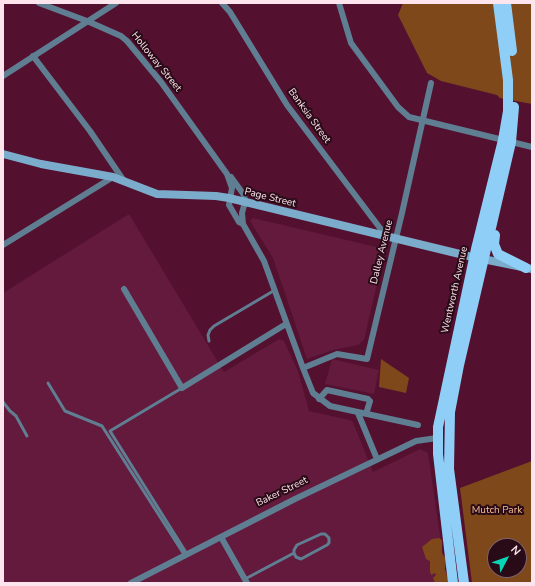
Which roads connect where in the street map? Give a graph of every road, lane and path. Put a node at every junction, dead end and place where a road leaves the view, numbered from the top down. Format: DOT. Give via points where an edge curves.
graph roads {
  1 [pos="39,3"];
  2 [pos="116,3"];
  3 [pos="222,3"];
  4 [pos="339,3"];
  5 [pos="498,3"];
  6 [pos="506,3"];
  7 [pos="87,21"];
  8 [pos="33,56"];
  9 [pos="3,76"];
  10 [pos="431,83"];
  11 [pos="422,121"];
  12 [pos="507,141"];
  13 [pos="532,147"];
  14 [pos="3,154"];
  15 [pos="227,174"];
  16 [pos="113,177"];
  17 [pos="124,181"];
  18 [pos="229,198"];
  19 [pos="245,202"];
  20 [pos="496,211"];
  21 [pos="243,224"];
  22 [pos="386,236"];
  23 [pos="396,238"];
  24 [pos="3,245"];
  25 [pos="475,257"];
  26 [pos="485,258"];
  27 [pos="529,268"];
  28 [pos="124,288"];
  29 [pos="274,290"];
  30 [pos="286,324"];
  31 [pos="210,342"];
  32 [pos="303,368"];
  33 [pos="48,383"];
  34 [pos="182,388"];
  35 [pos="318,399"];
  36 [pos="3,402"];
  37 [pos="358,413"];
  38 [pos="366,414"];
  39 [pos="418,425"];
  40 [pos="28,436"];
  41 [pos="437,438"];
  42 [pos="448,438"];
  43 [pos="377,459"];
  44 [pos="220,537"];
  45 [pos="294,553"];
  46 [pos="186,555"];
  47 [pos="245,581"];
  48 [pos="131,583"];
  49 [pos="453,583"];
  50 [pos="464,583"];
  1 -- 7 [label="street, Holloway Street"];
  2 -- 7 [label="street"];
  3 -- 22 [label="street, Banksia Street" via="287,105"];
  4 -- 11 [label="street" via="351,43 366,65 398,107 408,117"];
  5 -- 12 [label="main road, Wentworth Avenue" via="508,80"];
  6 -- 12 [label="main road, Wentworth Avenue" via="515,97"];
  7 -- 8 [label="street"];
  7 -- 15 [label="street, Holloway Street" via="127,40 161,82"];
  8 -- 9 [label="street"];
  8 -- 17 [label="street"];
  10 -- 11 [label="street, Dalley Avenue"];
  11 -- 12 [label="street"];
  11 -- 23 [label="street, Dalley Avenue"];
  12 -- 13 [label="street"];
  12 -- 20 [label="main road, Wentworth Avenue"];
  12 -- 25 [label="main road, Wentworth Avenue"];
  14 -- 16 [label="main road, Page Street" via="41,164"];
  15 -- 18 [label="street, Holloway Street" via="232,188"];
  15 -- 19 [label="street, Holloway Street" via="243,193"];
  16 -- 17 [label="main road, Page Street"];
  16 -- 24 [label="street"];
  17 -- 18 [label="main road, Page Street" via="157,194"];
  18 -- 19 [label="main road, Page Street"];
  18 -- 21 [label="street, Holloway Street" via="230,208"];
  19 -- 21 [label="street"];
  19 -- 22 [label="main road, Page Street"];
  20 -- 26 [label="main road, Wentworth Avenue"];
  20 -- 27 [label="main road" via="497,227 493,241 495,250 501,256"];
  21 -- 29 [label="street, Holloway Street" via="264,261"];
  22 -- 23 [label="main road, Page Street"];
  23 -- 25 [label="main road, Page Street"];
  23 -- 32 [label="street, Dalley Avenue" via="367,359 337,354"];
  25 -- 26 [label="main road, Page Street"];
  25 -- 41 [label="main road, Wentworth Avenue" via="445,388"];
  26 -- 27 [label="main road, Page Street"];
  26 -- 42 [label="main road, Wentworth Avenue" via="455,386"];
  28 -- 34 [label="street"];
  29 -- 30 [label="street, Holloway Street"];
  29 -- 31 [label="lane" via="214,326 208,335"];
  30 -- 32 [label="street, Holloway Street"];
  30 -- 34 [label="street"];
  32 -- 35 [label="street, Holloway Street"];
  33 -- 46 [label="lane" via="65,411 102,426"];
  34 -- 46 [label="lane" via="110,431"];
  35 -- 37 [label="street" via="330,406"];
  35 -- 38 [label="street" via="327,390 368,399 370,401"];
  36 -- 40 [label="lane" via="16,416"];
  37 -- 38 [label="street"];
  37 -- 43 [label="street"];
  38 -- 39 [label="street"];
  41 -- 42 [label="main road, Baker Street"];
  41 -- 43 [label="street, Baker Street" via="416,440"];
  41 -- 49 [label="main road, Wentworth Avenue"];
  42 -- 50 [label="main road, Wentworth Avenue" via="449,469"];
  43 -- 44 [label="street, Baker Street"];
  44 -- 46 [label="street, Baker Street"];
  44 -- 47 [label="street"];
  45 -- 45 [label="lane" via="297,545 321,534 329,538 327,545 301,559"];
  45 -- 47 [label="lane"];
  46 -- 48 [label="street, Baker Street"];
}
